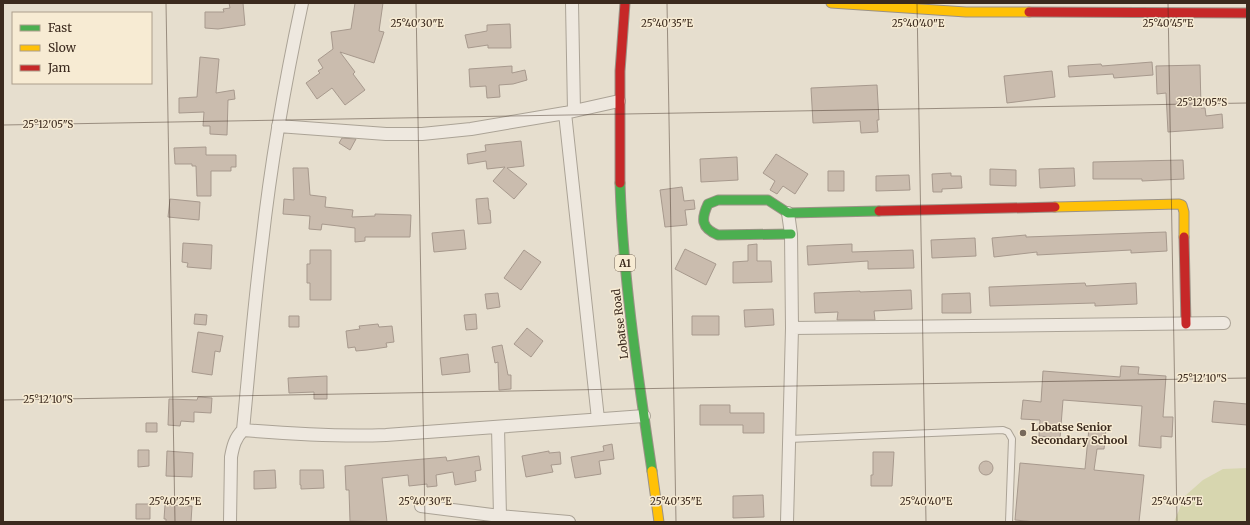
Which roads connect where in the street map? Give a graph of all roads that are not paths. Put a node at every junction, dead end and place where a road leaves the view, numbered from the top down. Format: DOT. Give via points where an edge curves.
graph roads {
  1 [pos="302,3"];
  2 [pos="572,3"];
  3 [pos="625,3"];
  4 [pos="832,3"];
  5 [pos="947,3"];
  6 [pos="870,4"];
  7 [pos="908,6"];
  8 [pos="920,6"];
  9 [pos="966,12"];
  10 [pos="1247,13"];
  11 [pos="619,101"];
  12 [pos="569,112"];
  13 [pos="278,126"];
  14 [pos="788,213"];
  15 [pos="791,234"];
  16 [pos="1224,323"];
  17 [pos="1186,324"];
  18 [pos="792,328"];
  19 [pos="644,416"];
  20 [pos="598,420"];
  21 [pos="498,427"];
  22 [pos="243,430"];
  23 [pos="789,439"];
  24 [pos="421,506"];
  25 [pos="500,516"];
  26 [pos="230,522"];
  27 [pos="569,522"];
  28 [pos="659,522"];
  29 [pos="787,522"];
  30 [pos="1009,522"];
  1 -- 13 [label="street"];
  2 -- 12 [label="street"];
  3 -- 11 [label="main road, Lobatse Road / A1"];
  4 -- 6 [label="main road"];
  5 -- 9 [label="main road"];
  6 -- 7 [label="main road"];
  7 -- 8 [label="main road"];
  8 -- 9 [label="main road"];
  9 -- 10 [label="main road"];
  11 -- 12 [label="street"];
  11 -- 19 [label="main road, Lobatse Road / A1" via="624,250"];
  12 -- 13 [label="street" via="471,129 422,134"];
  12 -- 20 [label="street"];
  13 -- 22 [label="street" via="262,243"];
  14 -- 15 [label="street"];
  14 -- 15 [label="main road" via="768,200 718,200 708,204 704,211 704,222 706,230 718,235"];
  14 -- 17 [label="main road" via="1179,204 1184,212"];
  15 -- 18 [label="street"];
  16 -- 17 [label="street"];
  17 -- 18 [label="street"];
  18 -- 23 [label="street"];
  19 -- 20 [label="street"];
  19 -- 28 [label="main road, Lobatse Road / A1"];
  20 -- 21 [label="street"];
  21 -- 22 [label="street" via="351,436 296,435"];
  21 -- 25 [label="street"];
  22 -- 26 [label="street" via="232,447"];
  23 -- 29 [label="street"];
  23 -- 30 [label="lane" via="1003,430 1012,439"];
  24 -- 25 [label="street"];
  25 -- 27 [label="street"];
}
